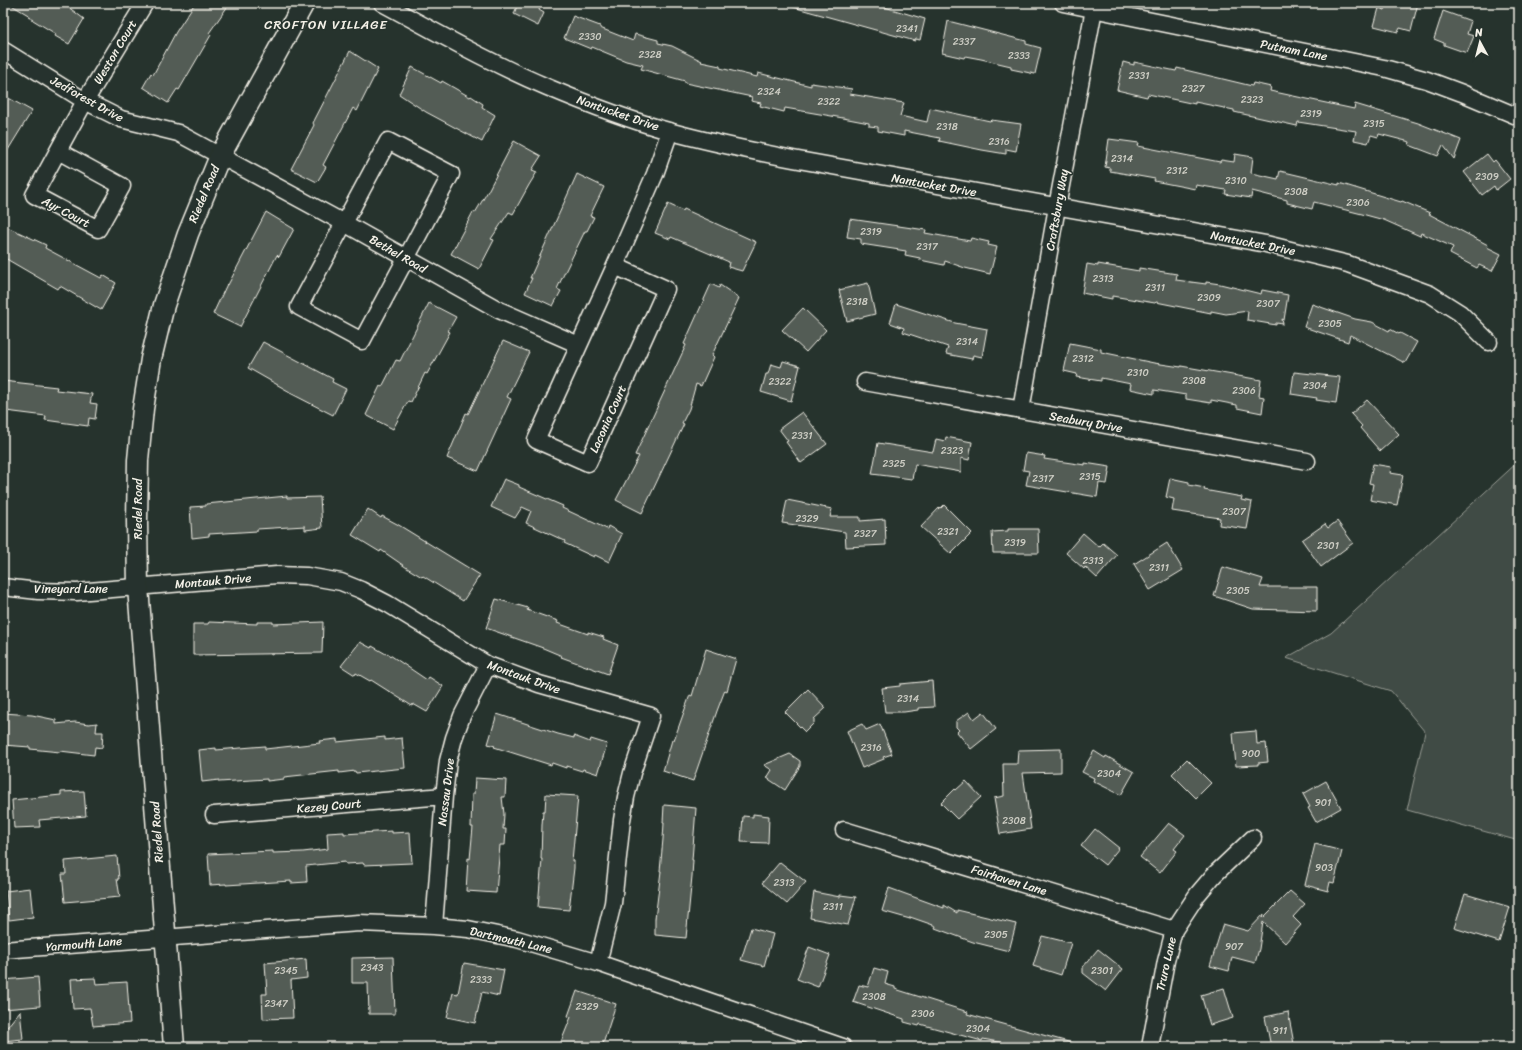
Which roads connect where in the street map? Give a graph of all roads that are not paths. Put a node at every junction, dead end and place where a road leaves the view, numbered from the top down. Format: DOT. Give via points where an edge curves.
graph roads {
  1 [pos="145,3"];
  2 [pos="304,3"];
  3 [pos="382,3"];
  4 [pos="1063,3"];
  5 [pos="1094,10"];
  6 [pos="3,50"];
  7 [pos="86,101"];
  8 [pos="1519,117"];
  9 [pos="670,131"];
  10 [pos="58,151"];
  11 [pos="220,156"];
  12 [pos="1057,208"];
  13 [pos="344,223"];
  14 [pos="406,258"];
  15 [pos="614,266"];
  16 [pos="1489,342"];
  17 [pos="579,345"];
  18 [pos="865,382"];
  19 [pos="1021,410"];
  20 [pos="1308,461"];
  21 [pos="3,587"];
  22 [pos="138,587"];
  23 [pos="488,665"];
  24 [pos="444,796"];
  25 [pos="214,815"];
  26 [pos="844,830"];
  27 [pos="1253,838"];
  28 [pos="434,926"];
  29 [pos="1174,930"];
  30 [pos="165,937"];
  31 [pos="3,950"];
  32 [pos="598,963"];
  33 [pos="174,1047"];
  34 [pos="843,1047"];
  35 [pos="1150,1047"];
  1 -- 7 [label="street, Weston Court"];
  2 -- 11 [label="street, Riedel Road"];
  3 -- 9 [label="street, Nantucket Drive" via="545,86"];
  4 -- 5 [label="street, Putnam Lane"];
  5 -- 8 [label="street, Putnam Lane" via="1384,68 1462,92"];
  5 -- 12 [label="street, Craftsbury Way"];
  6 -- 7 [label="street, Jedforest Drive"];
  7 -- 10 [label="street, Ayr Court"];
  7 -- 11 [label="street, Jedforest Drive" via="121,119 178,133"];
  9 -- 12 [label="street, Nantucket Drive" via="731,147"];
  9 -- 15 [label="street, Laconia Court" via="656,174"];
  10 -- 10 [label="street, Ayr Court" via="34,195 98,229 122,186"];
  11 -- 13 [label="street, Bethel Road"];
  11 -- 22 [label="street, Riedel Road" via="188,234 164,305 151,359 138,460"];
  12 -- 16 [label="street, Nantucket Drive" via="1266,244 1348,264 1430,294 1460,314"];
  12 -- 19 [label="street, Craftsbury Way"];
  13 -- 14 [label="street, Bethel Road"];
  13 -- 14 [label="street" via="388,141 451,174"];
  13 -- 14 [label="street" via="299,307 362,341"];
  14 -- 17 [label="street, Bethel Road" via="499,310"];
  15 -- 17 [label="street, Laconia Court"];
  15 -- 17 [label="street, Laconia Court" via="666,289 588,463 536,440"];
  18 -- 19 [label="street, Seabury Drive"];
  19 -- 20 [label="street, Seabury Drive"];
  21 -- 22 [label="street, Vineyard Lane" via="77,592"];
  22 -- 23 [label="street, Montauk Drive" via="277,575 307,576 341,582 388,604"];
  22 -- 30 [label="street, Riedel Road"];
  23 -- 24 [label="street, Nassau Drive" via="462,716 454,738 448,761"];
  23 -- 32 [label="street, Montauk Drive" via="539,684 651,716 626,797 613,903"];
  24 -- 25 [label="street, Kezey Court"];
  24 -- 28 [label="street, Nassau Drive"];
  26 -- 29 [label="street, Fairhaven Lane"];
  27 -- 29 [label="street, Truro Lane" via="1214,875"];
  28 -- 30 [label="street, Dartmouth Lane" via="360,923"];
  28 -- 32 [label="street, Dartmouth Lane" via="468,929 517,939"];
  29 -- 35 [label="street, Truro Lane"];
  30 -- 31 [label="street, Yarmouth Lane"];
  30 -- 33 [label="street, Riedel Road"];
  32 -- 34 [label="street, Dartmouth Lane"];
}
